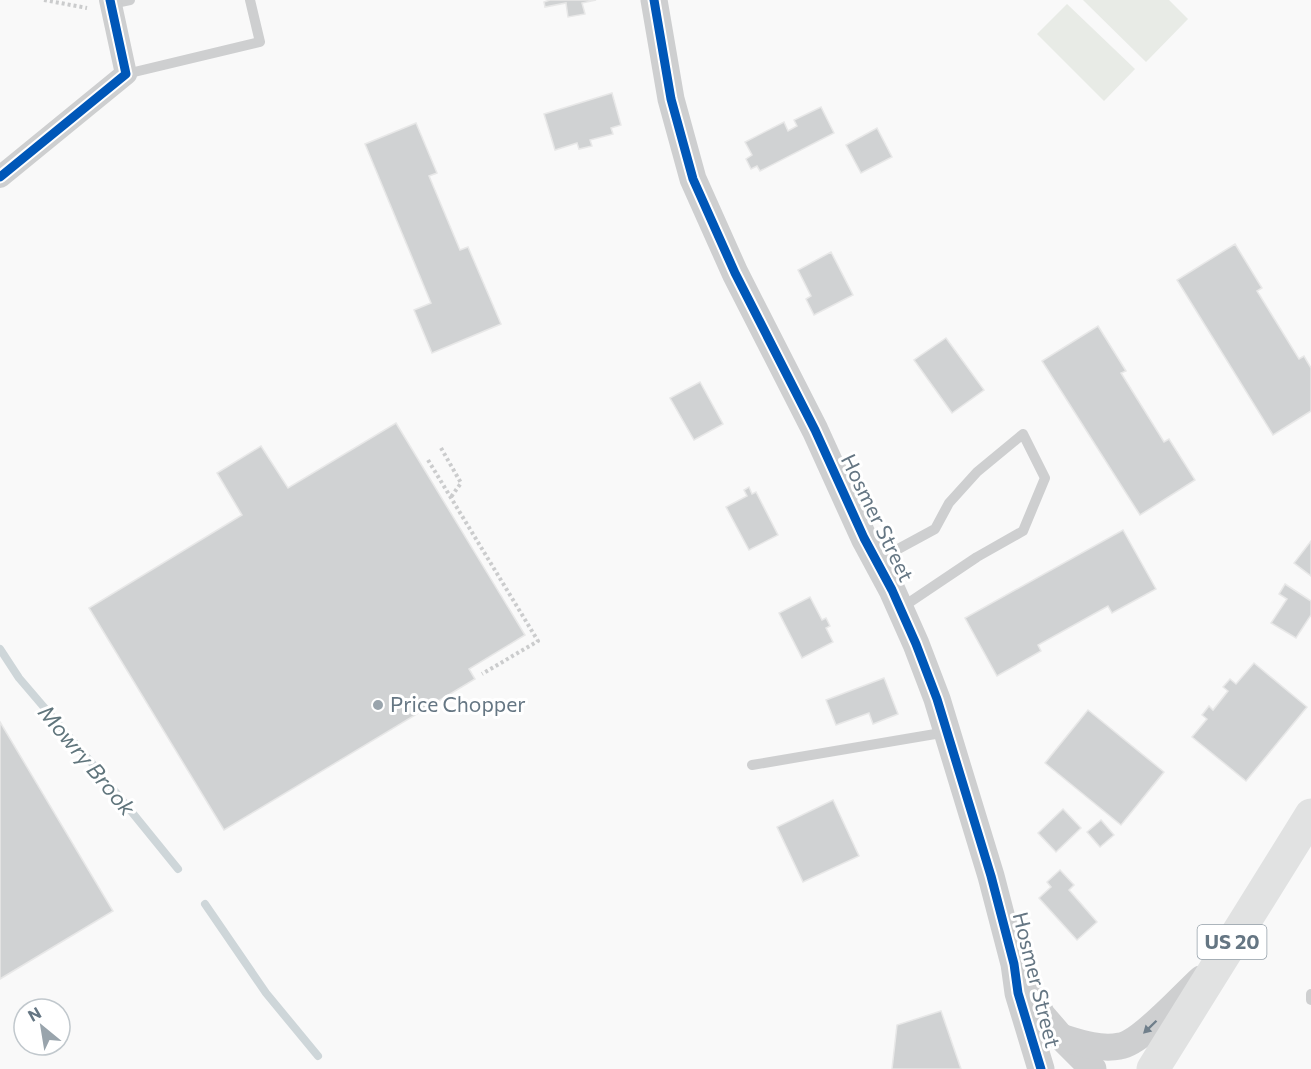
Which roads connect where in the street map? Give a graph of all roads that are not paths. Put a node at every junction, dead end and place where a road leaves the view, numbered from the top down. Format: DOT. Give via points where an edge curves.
graph roads {
  1 [pos="250,0"];
  2 [pos="654,0"];
  3 [pos="117,1"];
  4 [pos="126,74"];
  5 [pos="0,177"];
  6 [pos="876,561"];
  7 [pos="900,608"];
  8 [pos="948,732"];
  9 [pos="752,765"];
  10 [pos="1311,815"];
  11 [pos="1223,958"];
  12 [pos="1014,964"];
  13 [pos="1311,994"];
  14 [pos="1311,1000"];
  15 [pos="1061,1038"];
  16 [pos="1041,1067"];
  17 [pos="1093,1069"];
  18 [pos="1153,1069"];
  1 -- 4 [label="lane" via="260,42"];
  2 -- 6 [label="street, Hosmer Street" via="671,99 693,179"];
  3 -- 4 [label="street"];
  4 -- 5 [label="street"];
  6 -- 7 [label="street, Hosmer Street"];
  6 -- 7 [label="lane" via="935,529 949,503 977,472 1023,434 1045,478 1023,531"];
  7 -- 8 [label="street, Hosmer Street"];
  8 -- 9 [label="lane"];
  8 -- 12 [label="street, Hosmer Street"];
  10 -- 11 [label="main road, US 20"];
  11 -- 15 [label="street, Hosmer Street, one-way" via="1138,1038 1123,1046 1106,1048"];
  11 -- 18 [label="main road, US 20"];
  12 -- 15 [label="street, Hosmer Street" via="1042,1015"];
  12 -- 16 [label="street, Hosmer Street" via="1018,993"];
  13 -- 14 [label="lane"];
  15 -- 17 [label="street, Hosmer Street"];
}
